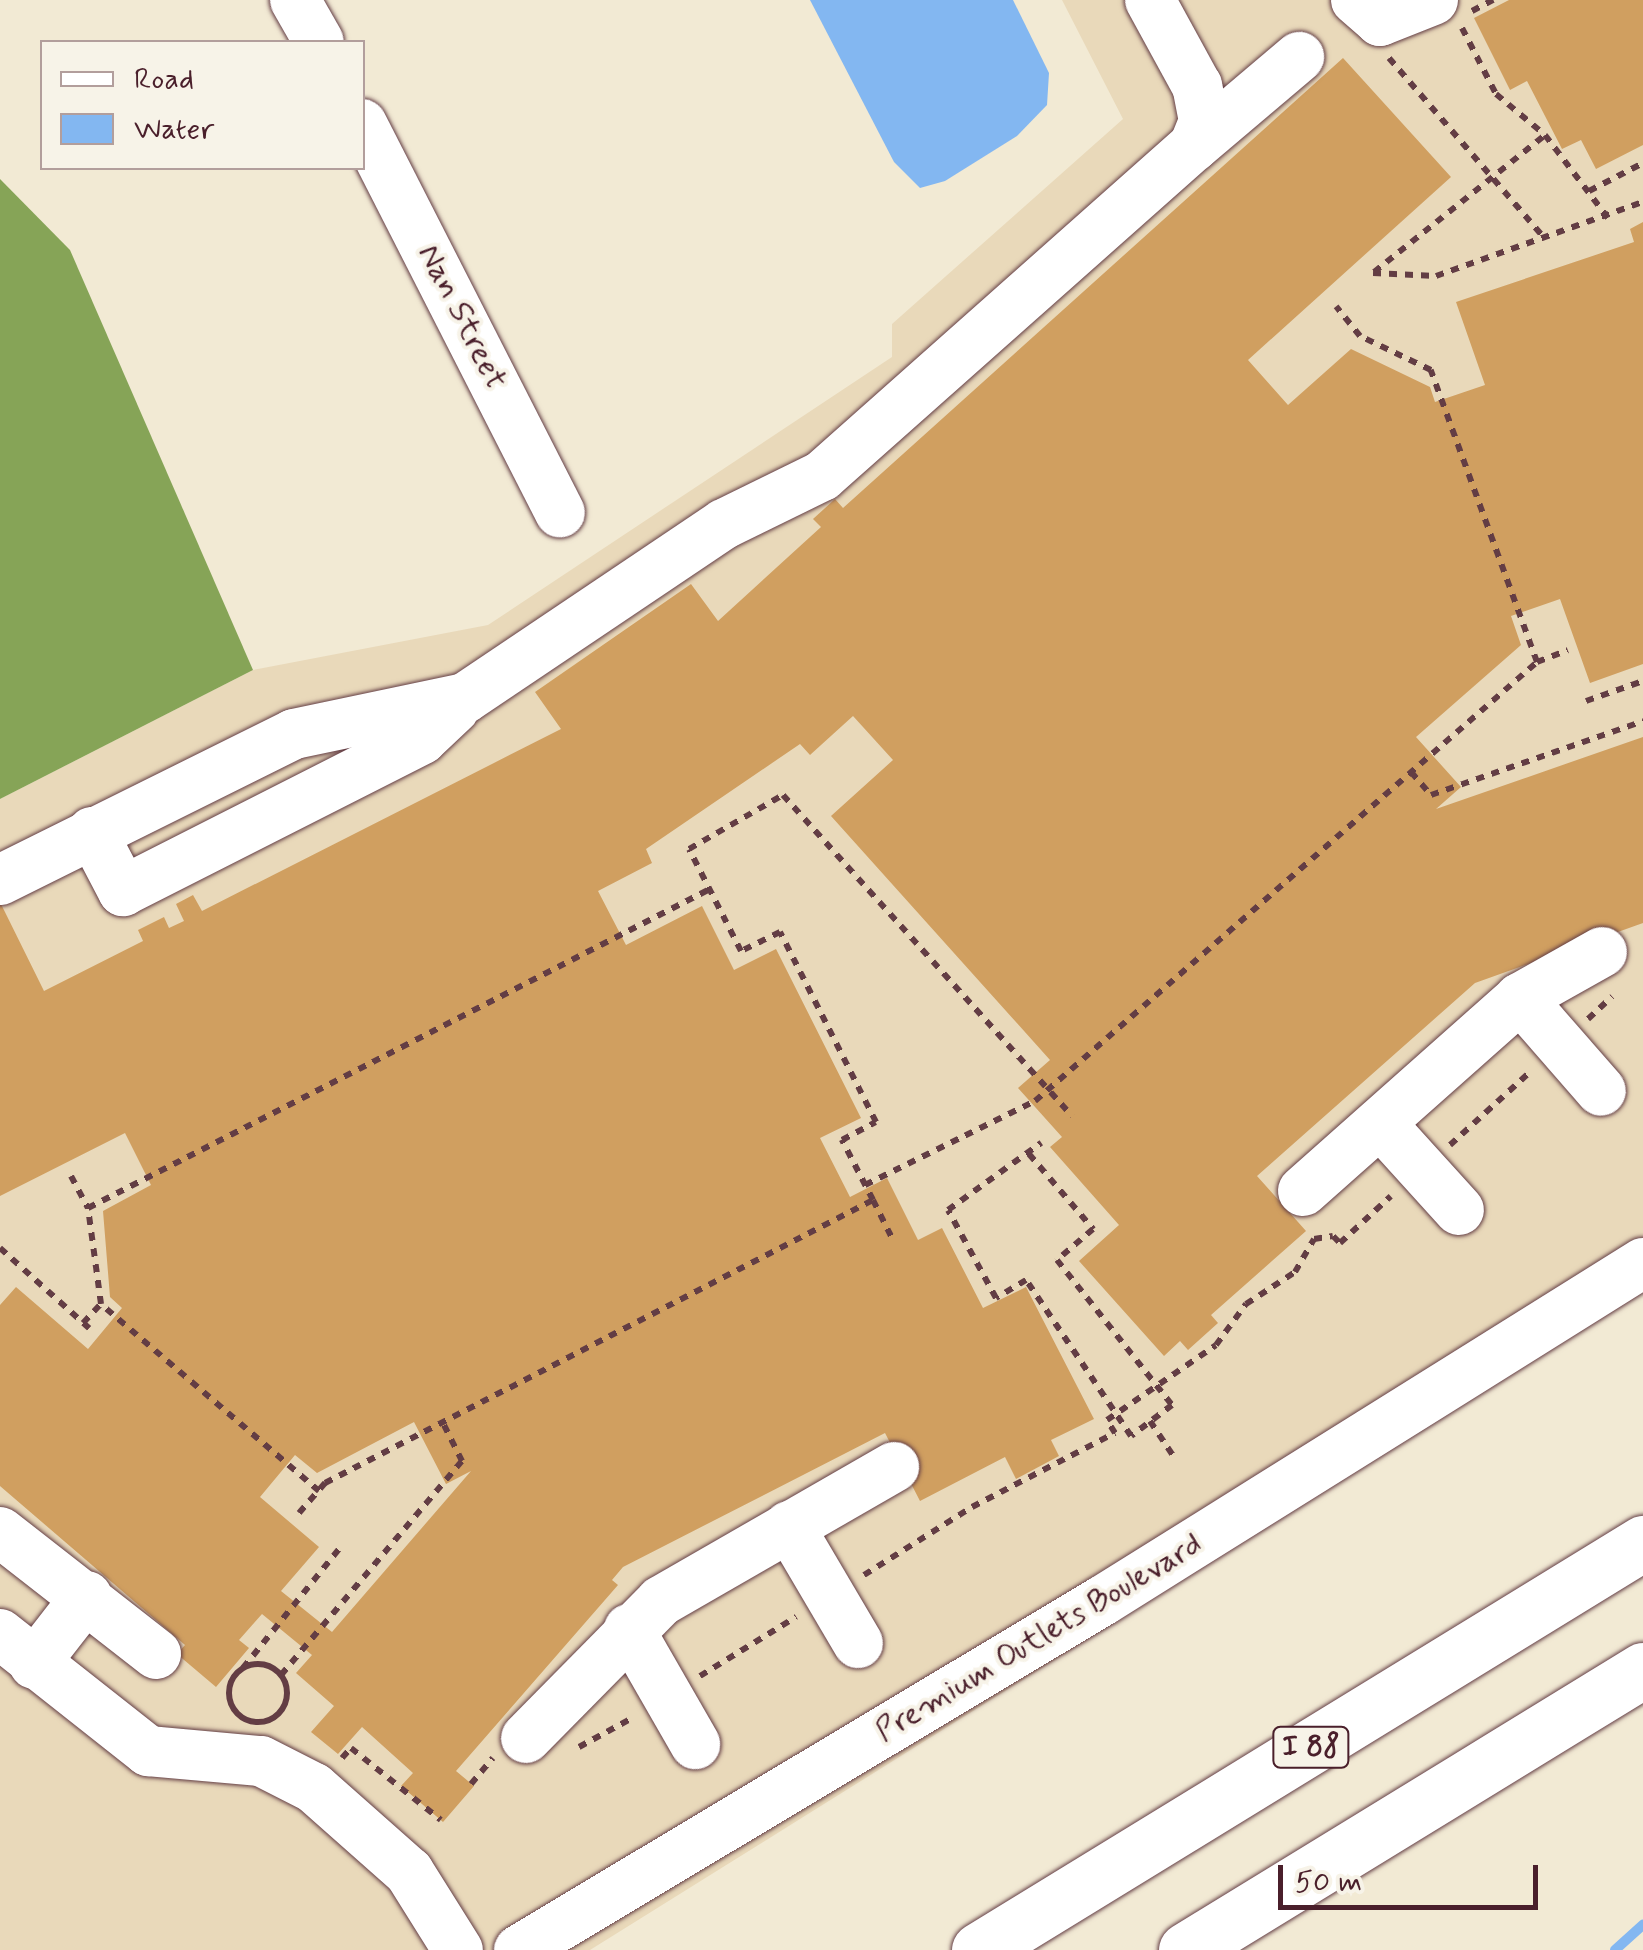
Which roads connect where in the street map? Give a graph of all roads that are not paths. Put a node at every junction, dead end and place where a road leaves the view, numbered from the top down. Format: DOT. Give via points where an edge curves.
graph roads {
  1 [pos="295,0"];
  2 [pos="1150,0"];
  3 [pos="1356,0"];
  4 [pos="1446,9"];
  5 [pos="317,40"];
  6 [pos="1299,57"];
  7 [pos="365,130"];
  8 [pos="1194,146"];
  9 [pos="560,512"];
  10 [pos="465,698"];
  11 [pos="92,832"];
  12 [pos="0,880"];
  13 [pos="1602,952"];
  14 [pos="1520,998"];
  15 [pos="1601,1091"];
  16 [pos="1381,1124"];
  17 [pos="1304,1190"];
  18 [pos="1459,1210"];
  19 [pos="1643,1263"];
  20 [pos="894,1467"];
  21 [pos="789,1526"];
  22 [pos="0,1532"];
  23 [pos="1643,1543"];
  24 [pos="87,1596"];
  25 [pos="630,1629"];
  26 [pos="858,1643"];
  27 [pos="17,1649"];
  28 [pos="156,1654"];
  29 [pos="1643,1670"];
  30 [pos="526,1738"];
  31 [pos="695,1744"];
  32 [pos="458,1950"];
  33 [pos="520,1950"];
  34 [pos="979,1950"];
  35 [pos="1186,1950"];
  1 -- 5 [label="street"];
  2 -- 8 [label="street" via="1197,86 1204,121"];
  3 -- 4 [label="street" via="1380,21"];
  6 -- 8 [label="street"];
  7 -- 9 [label="street, Nan Street"];
  8 -- 10 [label="street" via="822,476 724,524"];
  10 -- 11 [label="street" via="294,734"];
  10 -- 11 [label="street" via="422,740 122,890"];
  11 -- 12 [label="street"];
  13 -- 14 [label="street"];
  14 -- 15 [label="street"];
  14 -- 16 [label="street"];
  16 -- 17 [label="street"];
  16 -- 18 [label="street"];
  19 -- 33 [label="street, Premium Outlets Boulevard"];
  20 -- 21 [label="street"];
  21 -- 25 [label="street" via="662,1601"];
  21 -- 26 [label="street"];
  22 -- 24 [label="street"];
  23 -- 34 [label="highway, I 88"];
  24 -- 27 [label="street"];
  24 -- 28 [label="street"];
  25 -- 30 [label="street"];
  25 -- 31 [label="street"];
  27 -- 32 [label="street" via="148,1751 261,1760 314,1788 410,1872"];
  29 -- 35 [label="highway"];
}
